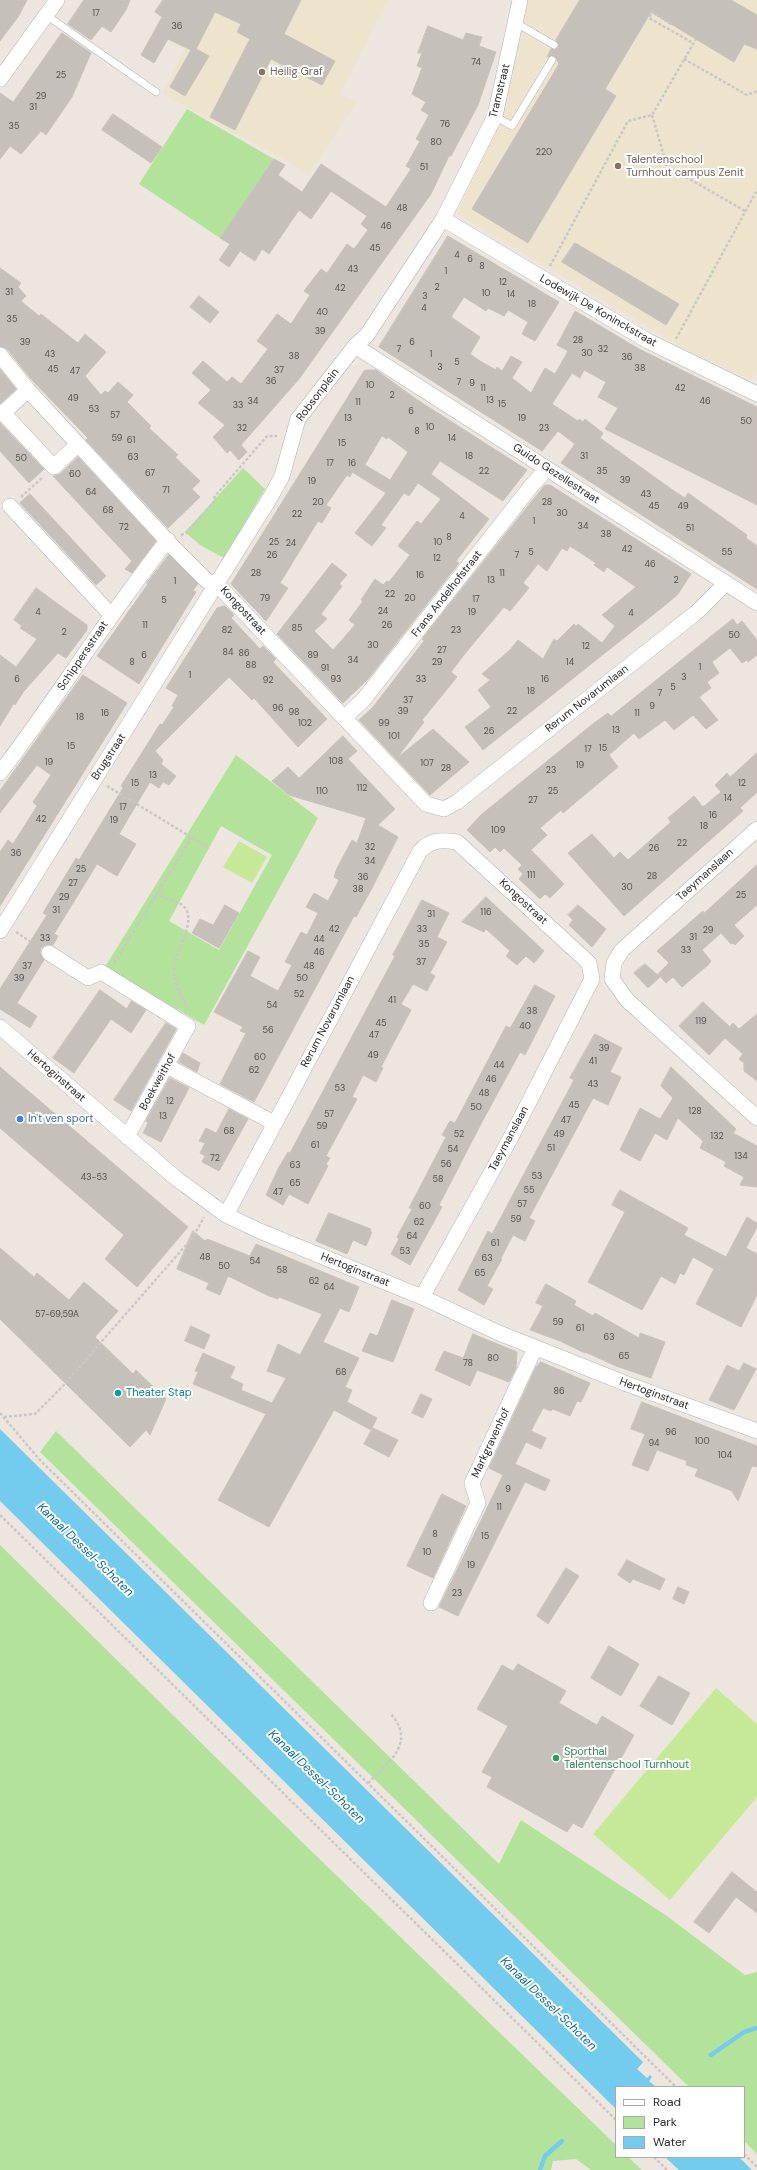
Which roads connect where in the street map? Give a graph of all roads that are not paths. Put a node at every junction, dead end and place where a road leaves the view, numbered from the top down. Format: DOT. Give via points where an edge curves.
graph roads {
  1 [pos="57,0"];
  2 [pos="520,0"];
  3 [pos="46,15"];
  4 [pos="516,23"];
  5 [pos="554,45"];
  6 [pos="552,60"];
  7 [pos="0,79"];
  8 [pos="156,92"];
  9 [pos="495,116"];
  10 [pos="443,219"];
  11 [pos="355,346"];
  12 [pos="0,355"];
  13 [pos="28,390"];
  14 [pos="757,394"];
  15 [pos="78,444"];
  16 [pos="548,469"];
  17 [pos="10,506"];
  18 [pos="168,540"];
  19 [pos="216,583"];
  20 [pos="726,583"];
  21 [pos="757,603"];
  22 [pos="111,615"];
  23 [pos="344,718"];
  24 [pos="0,773"];
  25 [pos="444,809"];
  26 [pos="757,829"];
  27 [pos="440,840"];
  28 [pos="0,931"];
  29 [pos="49,953"];
  30 [pos="592,979"];
  31 [pos="0,1027"];
  32 [pos="166,1068"];
  33 [pos="757,1118"];
  34 [pos="274,1123"];
  35 [pos="126,1137"];
  36 [pos="226,1215"];
  37 [pos="422,1297"];
  38 [pos="535,1348"];
  39 [pos="757,1431"];
  40 [pos="431,1603"];
  1 -- 3 [label="street"];
  2 -- 4 [label="street, Tramstraat"];
  3 -- 7 [label="street"];
  3 -- 8 [label="lane"];
  4 -- 5 [label="lane"];
  4 -- 9 [label="street, Tramstraat"];
  6 -- 9 [label="lane" via="512,126"];
  9 -- 10 [label="street, Tramstraat"];
  10 -- 11 [label="street, Robsonplein" via="366,335"];
  10 -- 14 [label="street, Lodewijk De Koninckstraat" via="669,352"];
  11 -- 16 [label="street, Guido Gezellestraat"];
  11 -- 19 [label="street, Robsonplein" via="298,419 282,476"];
  12 -- 13 [label="street, Kongostraat"];
  13 -- 15 [label="street, Kongostraat"];
  13 -- 15 [label="street" via="3,413 54,467"];
  15 -- 18 [label="street, Kongostraat"];
  16 -- 20 [label="street, Guido Gezellestraat"];
  16 -- 23 [label="street, Frans Andelhofstraat" via="532,485 364,699"];
  17 -- 22 [label="street"];
  18 -- 19 [label="street, Kongostraat" via="207,581"];
  18 -- 22 [label="street, Schippersstraat"];
  19 -- 23 [label="street, Kongostraat"];
  19 -- 28 [label="street, Brugstraat"];
  20 -- 21 [label="street, Guido Gezellestraat"];
  20 -- 25 [label="street, Rerum Novarumlaan" via="685,622 457,802"];
  22 -- 24 [label="street, Schippersstraat" via="74,672"];
  23 -- 25 [label="street, Kongostraat" via="426,804"];
  26 -- 33 [label="street, Taeymanslaan" via="622,950 614,963 612,979 627,1000"];
  27 -- 30 [label="street, Kongostraat" via="457,842 588,963"];
  27 -- 34 [label="street, Rerum Novarumlaan" via="426,844 420,851"];
  29 -- 32 [label="street, Boekweithof" via="88,978 100,972 188,1026"];
  30 -- 37 [label="street, Taeymanslaan" via="510,1139"];
  31 -- 35 [label="street, Hertoginstraat"];
  32 -- 34 [label="street"];
  32 -- 35 [label="street, Boekweithof"];
  34 -- 36 [label="street, Rerum Novarumlaan"];
  35 -- 36 [label="street, Hertoginstraat"];
  36 -- 37 [label="street, Hertoginstraat"];
  37 -- 38 [label="street, Hertoginstraat"];
  38 -- 39 [label="street, Hertoginstraat"];
  38 -- 40 [label="street, Markgravenhof" via="472,1483 478,1503"];
}
